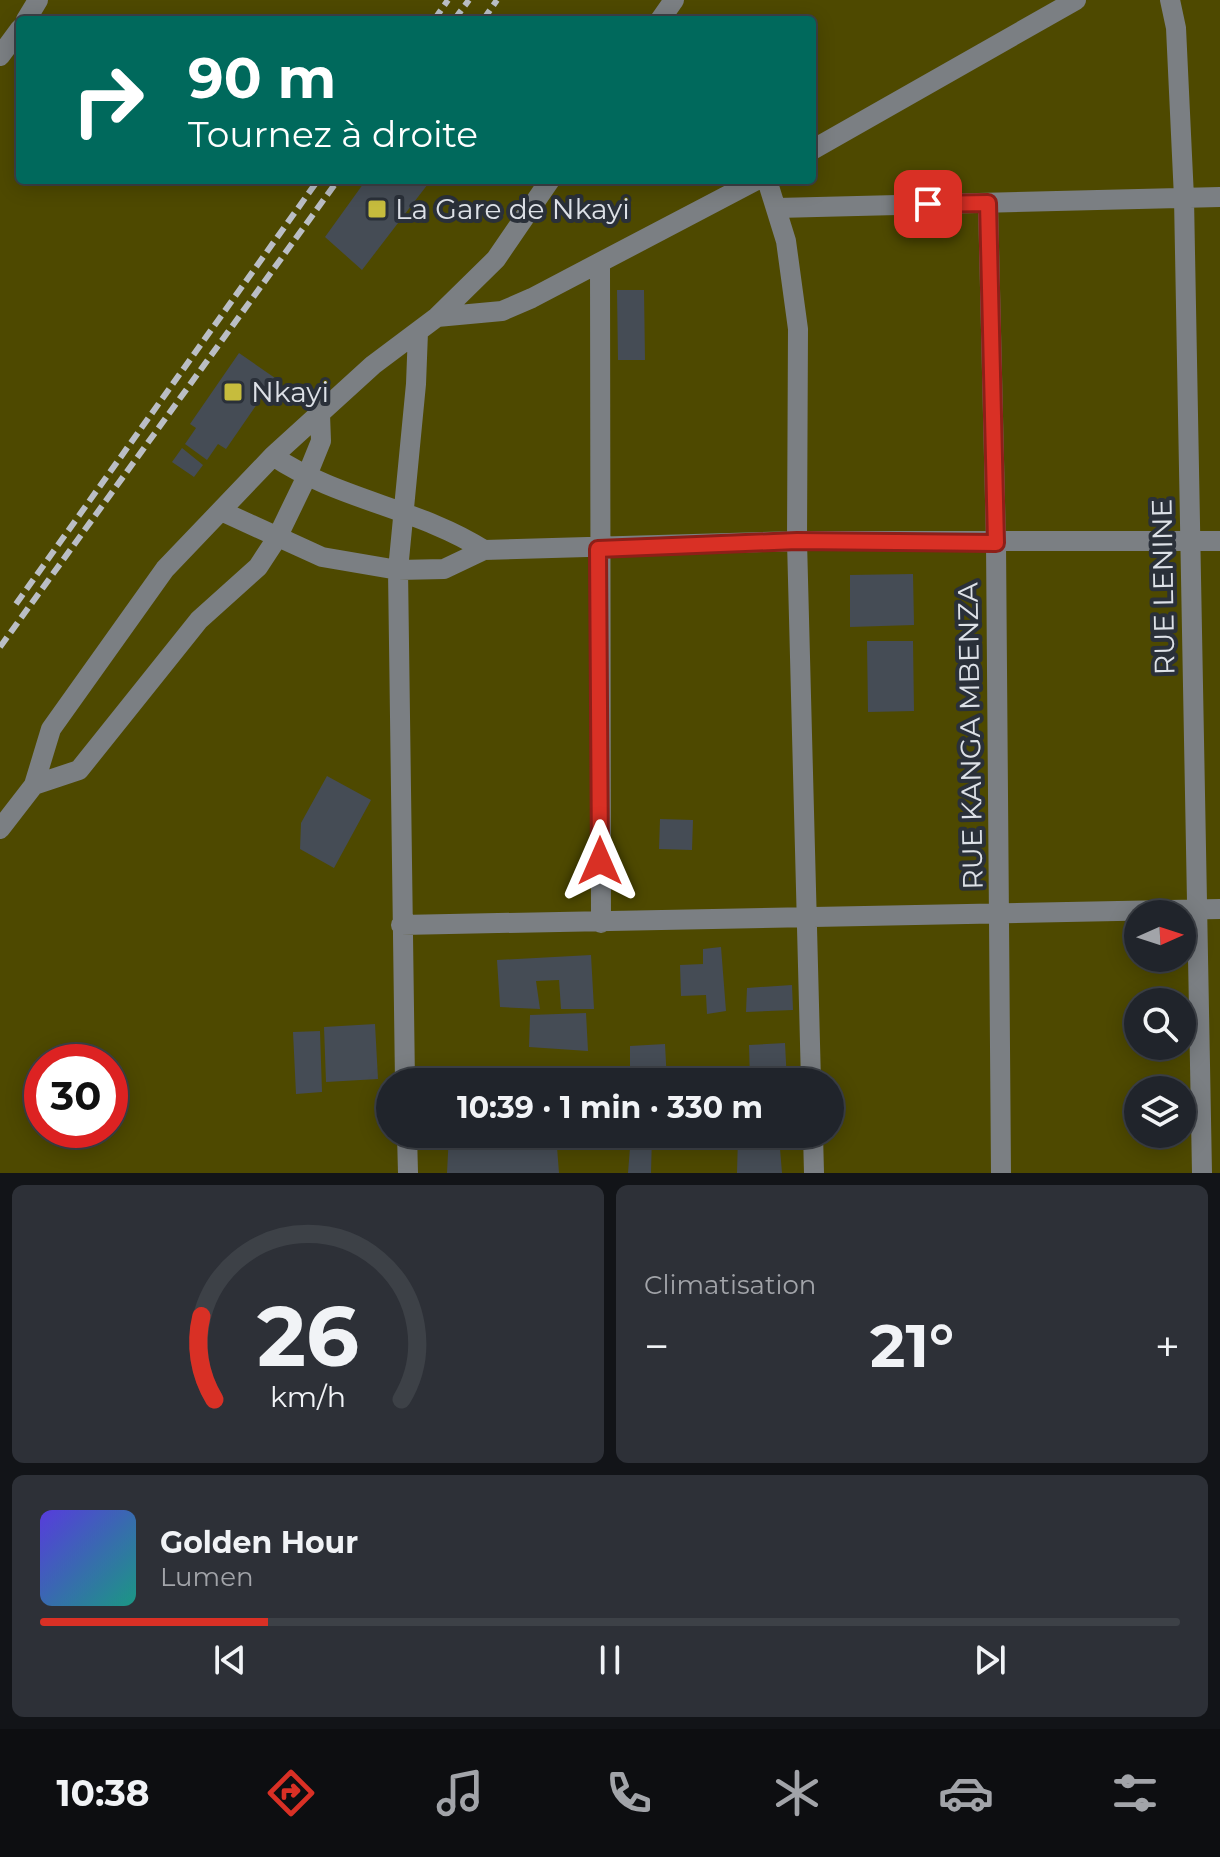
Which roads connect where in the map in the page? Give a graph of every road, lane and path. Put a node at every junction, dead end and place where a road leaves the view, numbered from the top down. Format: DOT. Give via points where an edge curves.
graph roads {
  1 [pos="1076,0"];
  2 [pos="1170,0"];
  3 [pos="16,34"];
  4 [pos="0,56"];
  5 [pos="816,148"];
  6 [pos="547,184"];
  7 [pos="750,184"];
  8 [pos="768,184"];
  9 [pos="1220,197"];
  10 [pos="1184,198"];
  11 [pos="988,203"];
  12 [pos="777,208"];
  13 [pos="600,264"];
  14 [pos="437,317"];
  15 [pos="418,332"];
  16 [pos="320,414"];
  17 [pos="273,456"];
  18 [pos="306,478"];
  19 [pos="221,511"];
  20 [pos="403,512"];
  21 [pos="277,538"];
  22 [pos="797,541"];
  23 [pos="1220,541"];
  24 [pos="1190,542"];
  25 [pos="996,543"];
  26 [pos="598,549"];
  27 [pos="484,550"];
  28 [pos="398,570"];
  29 [pos="34,785"];
  30 [pos="0,829"];
  31 [pos="1220,909"];
  32 [pos="1198,910"];
  33 [pos="1000,915"];
  34 [pos="805,918"];
  35 [pos="601,923"];
  36 [pos="401,925"];
  37 [pos="405,1068"];
  38 [pos="810,1068"];
  39 [pos="407,1148"];
  40 [pos="813,1148"];
  41 [pos="408,1173"];
  42 [pos="814,1173"];
  43 [pos="1001,1173"];
  44 [pos="1202,1173"];
  1 -- 5 [label="street"];
  2 -- 10 [label="street, RUE LENINE" via="1176,28"];
  3 -- 4 [label="street"];
  6 -- 14 [label="street" via="496,259"];
  7 -- 13 [label="street"];
  8 -- 12 [label="street"];
  9 -- 10 [label="street"];
  10 -- 11 [label="street"];
  10 -- 24 [label="street, RUE LENINE"];
  11 -- 12 [label="street"];
  11 -- 25 [label="street, RUE KANGA MBENZA"];
  12 -- 22 [label="street" via="795,287 798,329"];
  13 -- 14 [label="street" via="502,311"];
  13 -- 26 [label="street"];
  14 -- 15 [label="street"];
  15 -- 16 [label="street"];
  15 -- 20 [label="street"];
  16 -- 17 [label="street"];
  16 -- 18 [label="street" via="321,441"];
  17 -- 18 [label="street"];
  17 -- 19 [label="street"];
  18 -- 20 [label="street"];
  18 -- 21 [label="street"];
  19 -- 21 [label="street"];
  19 -- 29 [label="street" via="165,569 51,729"];
  20 -- 27 [label="street" via="450,528"];
  20 -- 28 [label="street"];
  21 -- 28 [label="street" via="322,557"];
  21 -- 29 [label="street" via="258,567 199,620 79,770"];
  22 -- 25 [label="street"];
  22 -- 26 [label="street"];
  22 -- 34 [label="street"];
  23 -- 24 [label="street"];
  24 -- 25 [label="street"];
  24 -- 32 [label="street, RUE LENINE"];
  25 -- 33 [label="street, RUE KANGA MBENZA"];
  26 -- 27 [label="street"];
  26 -- 35 [label="street"];
  27 -- 28 [label="street" via="444,569"];
  28 -- 36 [label="street"];
  29 -- 30 [label="street"];
  31 -- 32 [label="street"];
  32 -- 33 [label="street"];
  32 -- 44 [label="street, RUE LENINE"];
  33 -- 34 [label="street"];
  33 -- 43 [label="street, RUE KANGA MBENZA"];
  34 -- 35 [label="street"];
  34 -- 38 [label="street"];
  35 -- 36 [label="street"];
  36 -- 37 [label="street"];
  39 -- 41 [label="street"];
  40 -- 42 [label="street"];
}
